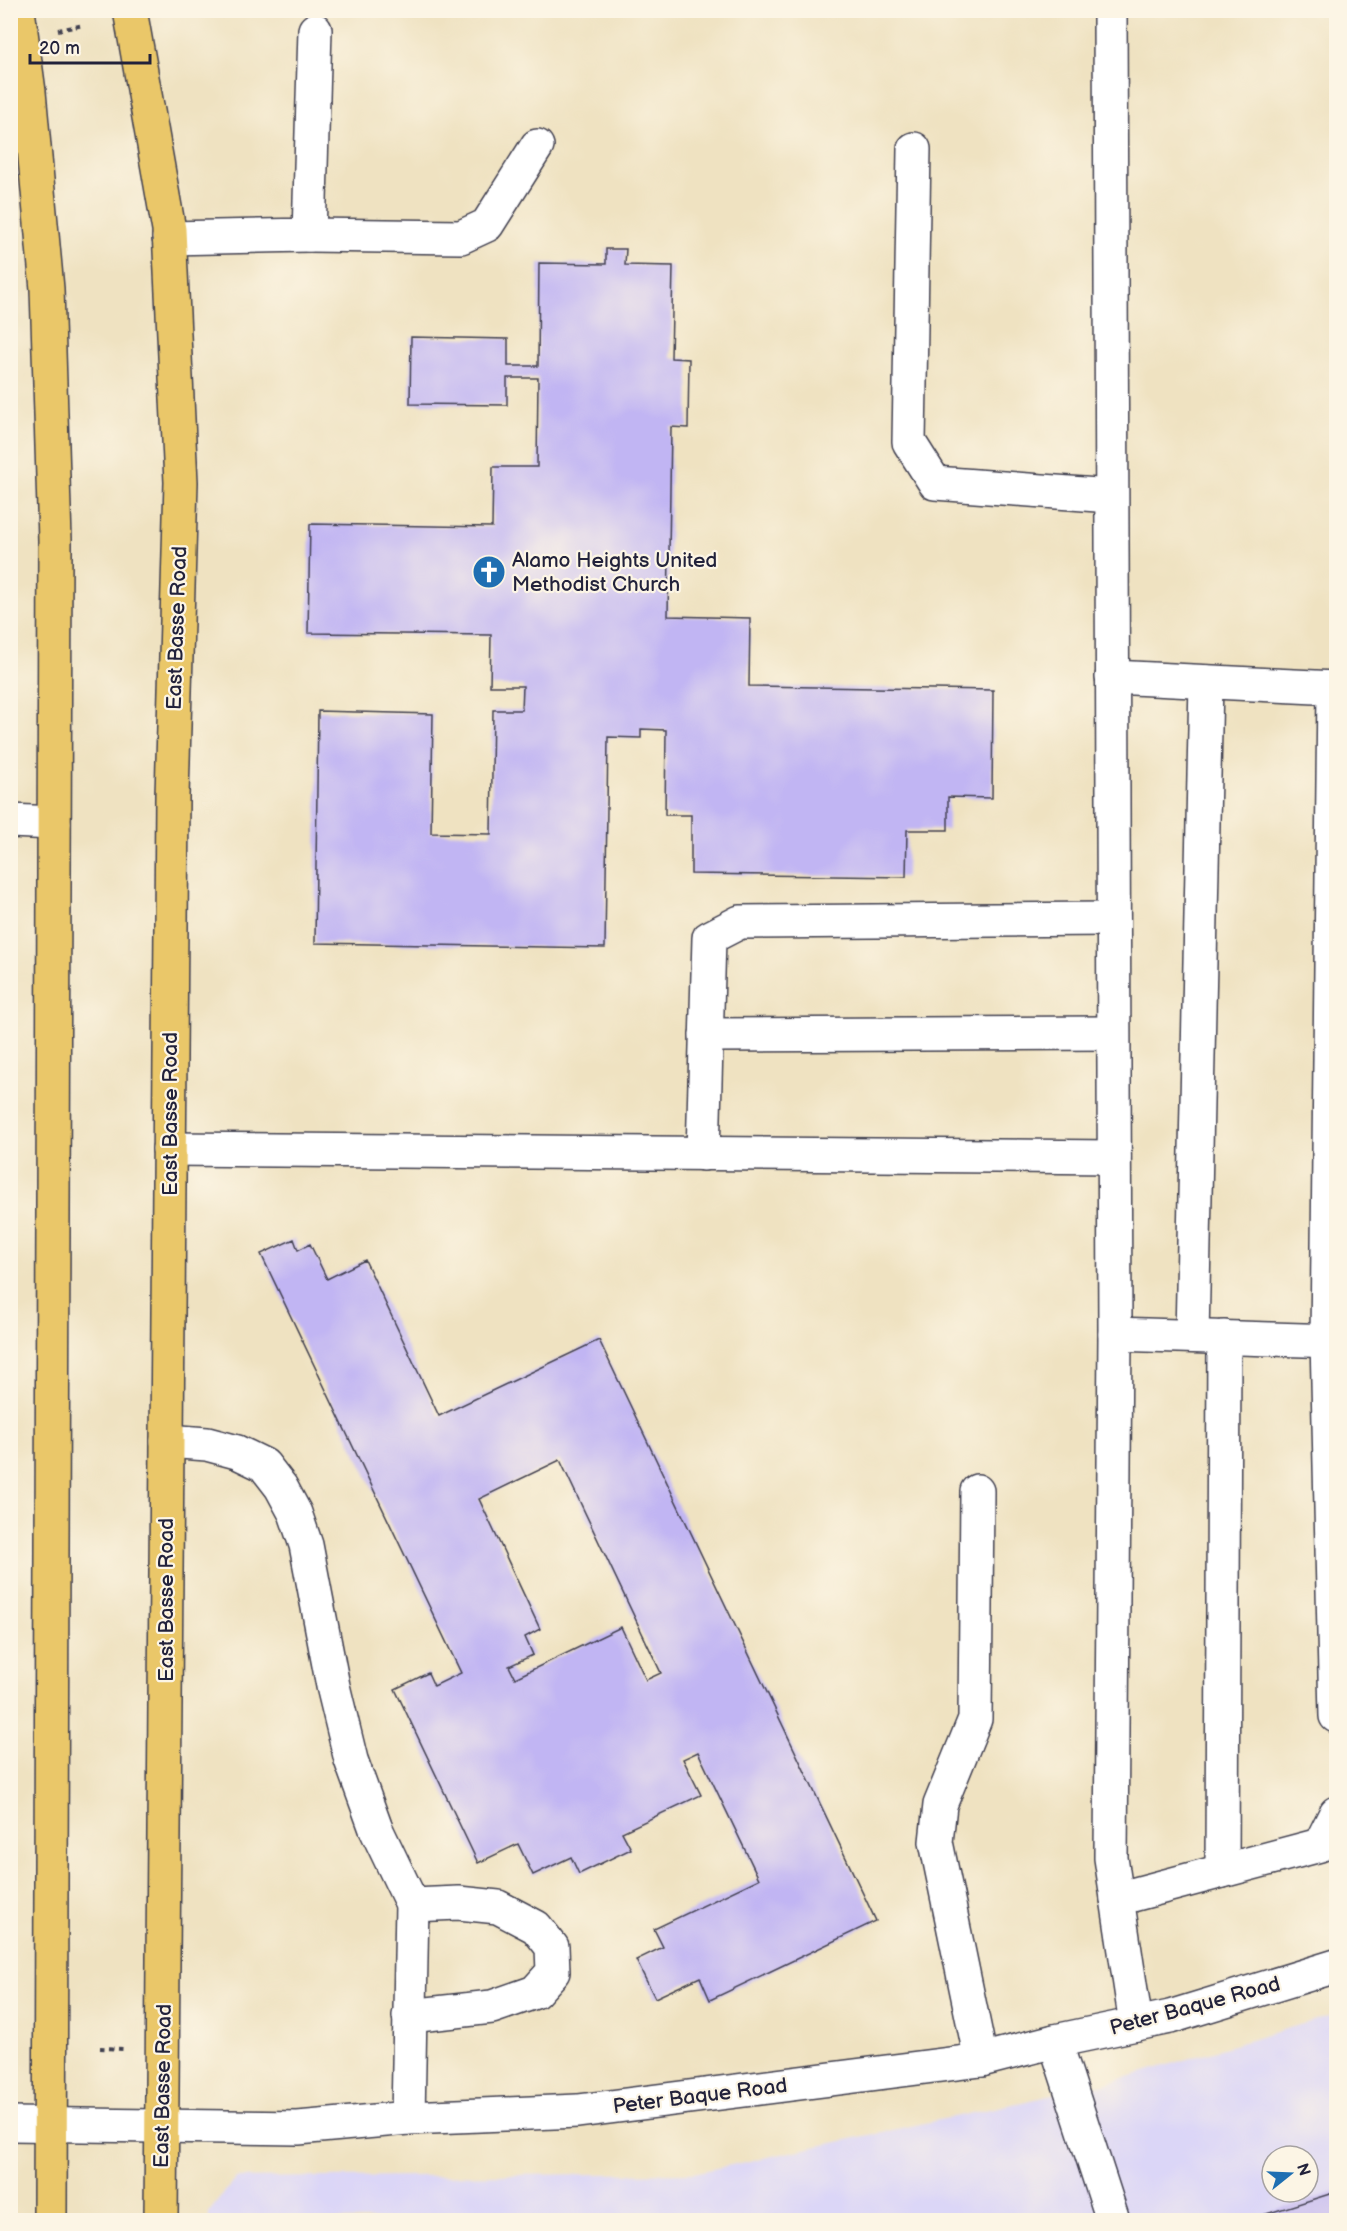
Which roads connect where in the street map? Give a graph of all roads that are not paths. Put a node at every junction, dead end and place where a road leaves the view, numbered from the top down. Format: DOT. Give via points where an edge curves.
graph roads {
  1 [pos="18,10"];
  2 [pos="130,10"];
  3 [pos="1110,10"];
  4 [pos="315,30"];
  5 [pos="537,146"];
  6 [pos="914,149"];
  7 [pos="309,235"];
  8 [pos="170,238"];
  9 [pos="1112,496"];
  10 [pos="1112,677"];
  11 [pos="1206,682"];
  12 [pos="1335,688"];
  13 [pos="10,821"];
  14 [pos="54,823"];
  15 [pos="1113,919"];
  16 [pos="1113,1033"];
  17 [pos="706,1035"];
  18 [pos="169,1149"];
  19 [pos="703,1154"];
  20 [pos="1114,1157"];
  21 [pos="1115,1334"];
  22 [pos="1208,1337"];
  23 [pos="1332,1341"];
  24 [pos="167,1441"];
  25 [pos="977,1491"];
  26 [pos="1336,1716"];
  27 [pos="1336,1813"];
  28 [pos="1222,1870"];
  29 [pos="1117,1899"];
  30 [pos="412,1905"];
  31 [pos="1336,1966"];
  32 [pos="409,2016"];
  33 [pos="1136,2024"];
  34 [pos="1055,2041"];
  35 [pos="981,2060"];
  36 [pos="408,2118"];
  37 [pos="10,2124"];
  38 [pos="51,2125"];
  39 [pos="162,2126"];
  40 [pos="50,2220"];
  41 [pos="161,2220"];
  42 [pos="1113,2220"];
  1 -- 14 [label="main road" via="47,289 55,540"];
  2 -- 8 [label="main road, East Basse Road"];
  3 -- 9 [label="street"];
  4 -- 7 [label="street"];
  5 -- 7 [label="street" via="487,225 461,237"];
  6 -- 9 [label="street" via="909,441 935,483"];
  7 -- 8 [label="street"];
  8 -- 18 [label="main road, East Basse Road" via="181,482 172,796"];
  9 -- 10 [label="street"];
  10 -- 11 [label="street"];
  10 -- 15 [label="street"];
  11 -- 12 [label="street"];
  11 -- 22 [label="street"];
  12 -- 23 [label="street"];
  13 -- 14 [label="street"];
  14 -- 38 [label="main road"];
  15 -- 16 [label="street"];
  15 -- 17 [label="street" via="740,922 709,938"];
  16 -- 17 [label="street"];
  16 -- 20 [label="street"];
  17 -- 19 [label="street"];
  18 -- 19 [label="street"];
  18 -- 24 [label="main road, East Basse Road"];
  19 -- 20 [label="street"];
  20 -- 21 [label="street"];
  21 -- 22 [label="street"];
  21 -- 29 [label="street" via="1111,1858"];
  22 -- 23 [label="street"];
  22 -- 28 [label="street"];
  23 -- 26 [label="street"];
  24 -- 30 [label="street" via="227,1449 264,1466 296,1513 351,1760 376,1829"];
  24 -- 39 [label="main road, East Basse Road"];
  25 -- 35 [label="street" via="975,1719 940,1805 936,1842"];
  27 -- 28 [label="street" via="1320,1845"];
  28 -- 29 [label="street"];
  29 -- 33 [label="street"];
  30 -- 32 [label="street"];
  30 -- 32 [label="street" via="459,1903 498,1907 536,1927 552,1947 553,1972 535,1992 492,2007"];
  31 -- 33 [label="street, Peter Baque Road"];
  32 -- 36 [label="street"];
  33 -- 34 [label="street, Peter Baque Road"];
  34 -- 35 [label="street, Peter Baque Road"];
  34 -- 42 [label="street"];
  35 -- 36 [label="street, Peter Baque Road" via="578,2111"];
  36 -- 39 [label="street, Peter Baque Road" via="298,2128"];
  37 -- 38 [label="street, Peter Baque Road"];
  38 -- 39 [label="street, Peter Baque Road"];
  38 -- 40 [label="main road"];
  39 -- 41 [label="main road, East Basse Road"];
}
